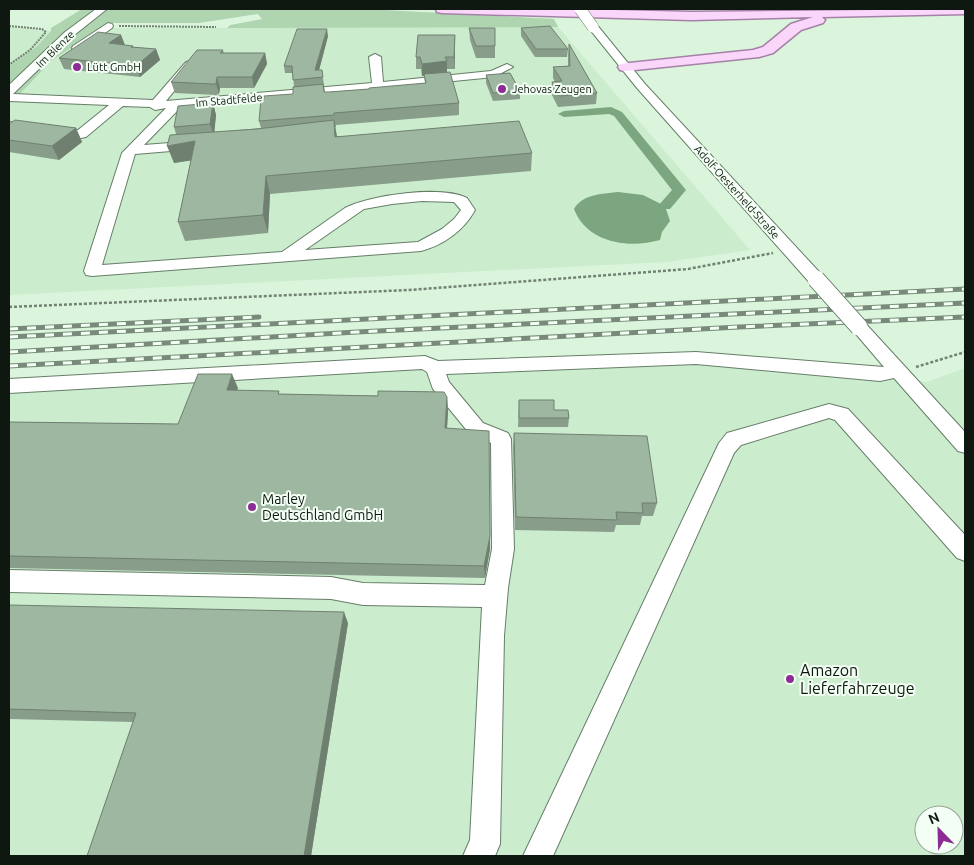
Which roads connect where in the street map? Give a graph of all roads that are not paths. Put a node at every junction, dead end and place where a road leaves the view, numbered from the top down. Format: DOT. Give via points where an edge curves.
graph roads {
  1 [pos="102,9"];
  2 [pos="442,9"];
  3 [pos="580,9"];
  4 [pos="746,9"];
  5 [pos="824,9"];
  6 [pos="965,10"];
  7 [pos="865,14"];
  8 [pos="691,16"];
  9 [pos="108,26"];
  10 [pos="771,35"];
  11 [pos="68,54"];
  12 [pos="376,57"];
  13 [pos="193,61"];
  14 [pos="52,65"];
  15 [pos="506,67"];
  16 [pos="625,67"];
  17 [pos="33,70"];
  18 [pos="378,86"];
  19 [pos="9,91"];
  20 [pos="9,97"];
  21 [pos="118,104"];
  22 [pos="176,105"];
  23 [pos="155,106"];
  24 [pos="9,126"];
  25 [pos="209,144"];
  26 [pos="132,150"];
  27 [pos="286,256"];
  28 [pos="436,368"];
  29 [pos="898,370"];
  30 [pos="9,386"];
  31 [pos="965,445"];
  32 [pos="965,550"];
  33 [pos="9,581"];
  34 [pos="495,596"];
  35 [pos="478,856"];
  36 [pos="538,856"];
  1 -- 17 [label="street, Im Blenze" via="69,34"];
  2 -- 8 [label="main road"];
  3 -- 16 [label="street, Adolf-Oesterheld-Straße, bridge"];
  4 -- 8 [label="main road"];
  5 -- 7 [label="main road"];
  6 -- 7 [label="main road"];
  7 -- 8 [label="main road"];
  7 -- 10 [label="main road" via="817,20"];
  8 -- 10 [label="main road" via="735,20"];
  9 -- 11 [label="street"];
  10 -- 16 [label="main road" via="768,50 754,54"];
  12 -- 18 [label="street"];
  13 -- 23 [label="street"];
  14 -- 17 [label="street"];
  15 -- 18 [label="street, Im Stadtfelde" via="494,74"];
  16 -- 29 [label="street, Adolf-Oesterheld-Straße, bridge"];
  17 -- 19 [label="street, Im Blenze"];
  18 -- 22 [label="street, Im Stadtfelde"];
  20 -- 21 [label="street, Im Stadtfelde"];
  21 -- 23 [label="street, Im Stadtfelde"];
  21 -- 24 [label="street" via="81,134"];
  22 -- 23 [label="street, Im Stadtfelde"];
  22 -- 26 [label="street"];
  25 -- 26 [label="street"];
  26 -- 27 [label="street" via="92,271"];
  27 -- 27 [label="street" via="421,246 464,220 468,210 465,203 457,198 444,196 370,203 353,210"];
  28 -- 29 [label="street" via="696,358 880,374"];
  28 -- 30 [label="street" via="425,362 384,363"];
  28 -- 34 [label="street" via="440,384 476,428 512,438 503,549"];
  29 -- 31 [label="street, Adolf-Oesterheld-Straße"];
  32 -- 36 [label="street" via="841,414 829,411 734,439 726,449"];
  33 -- 34 [label="street" via="219,584 331,588 364,594"];
  34 -- 35 [label="street" via="485,844"];
}
